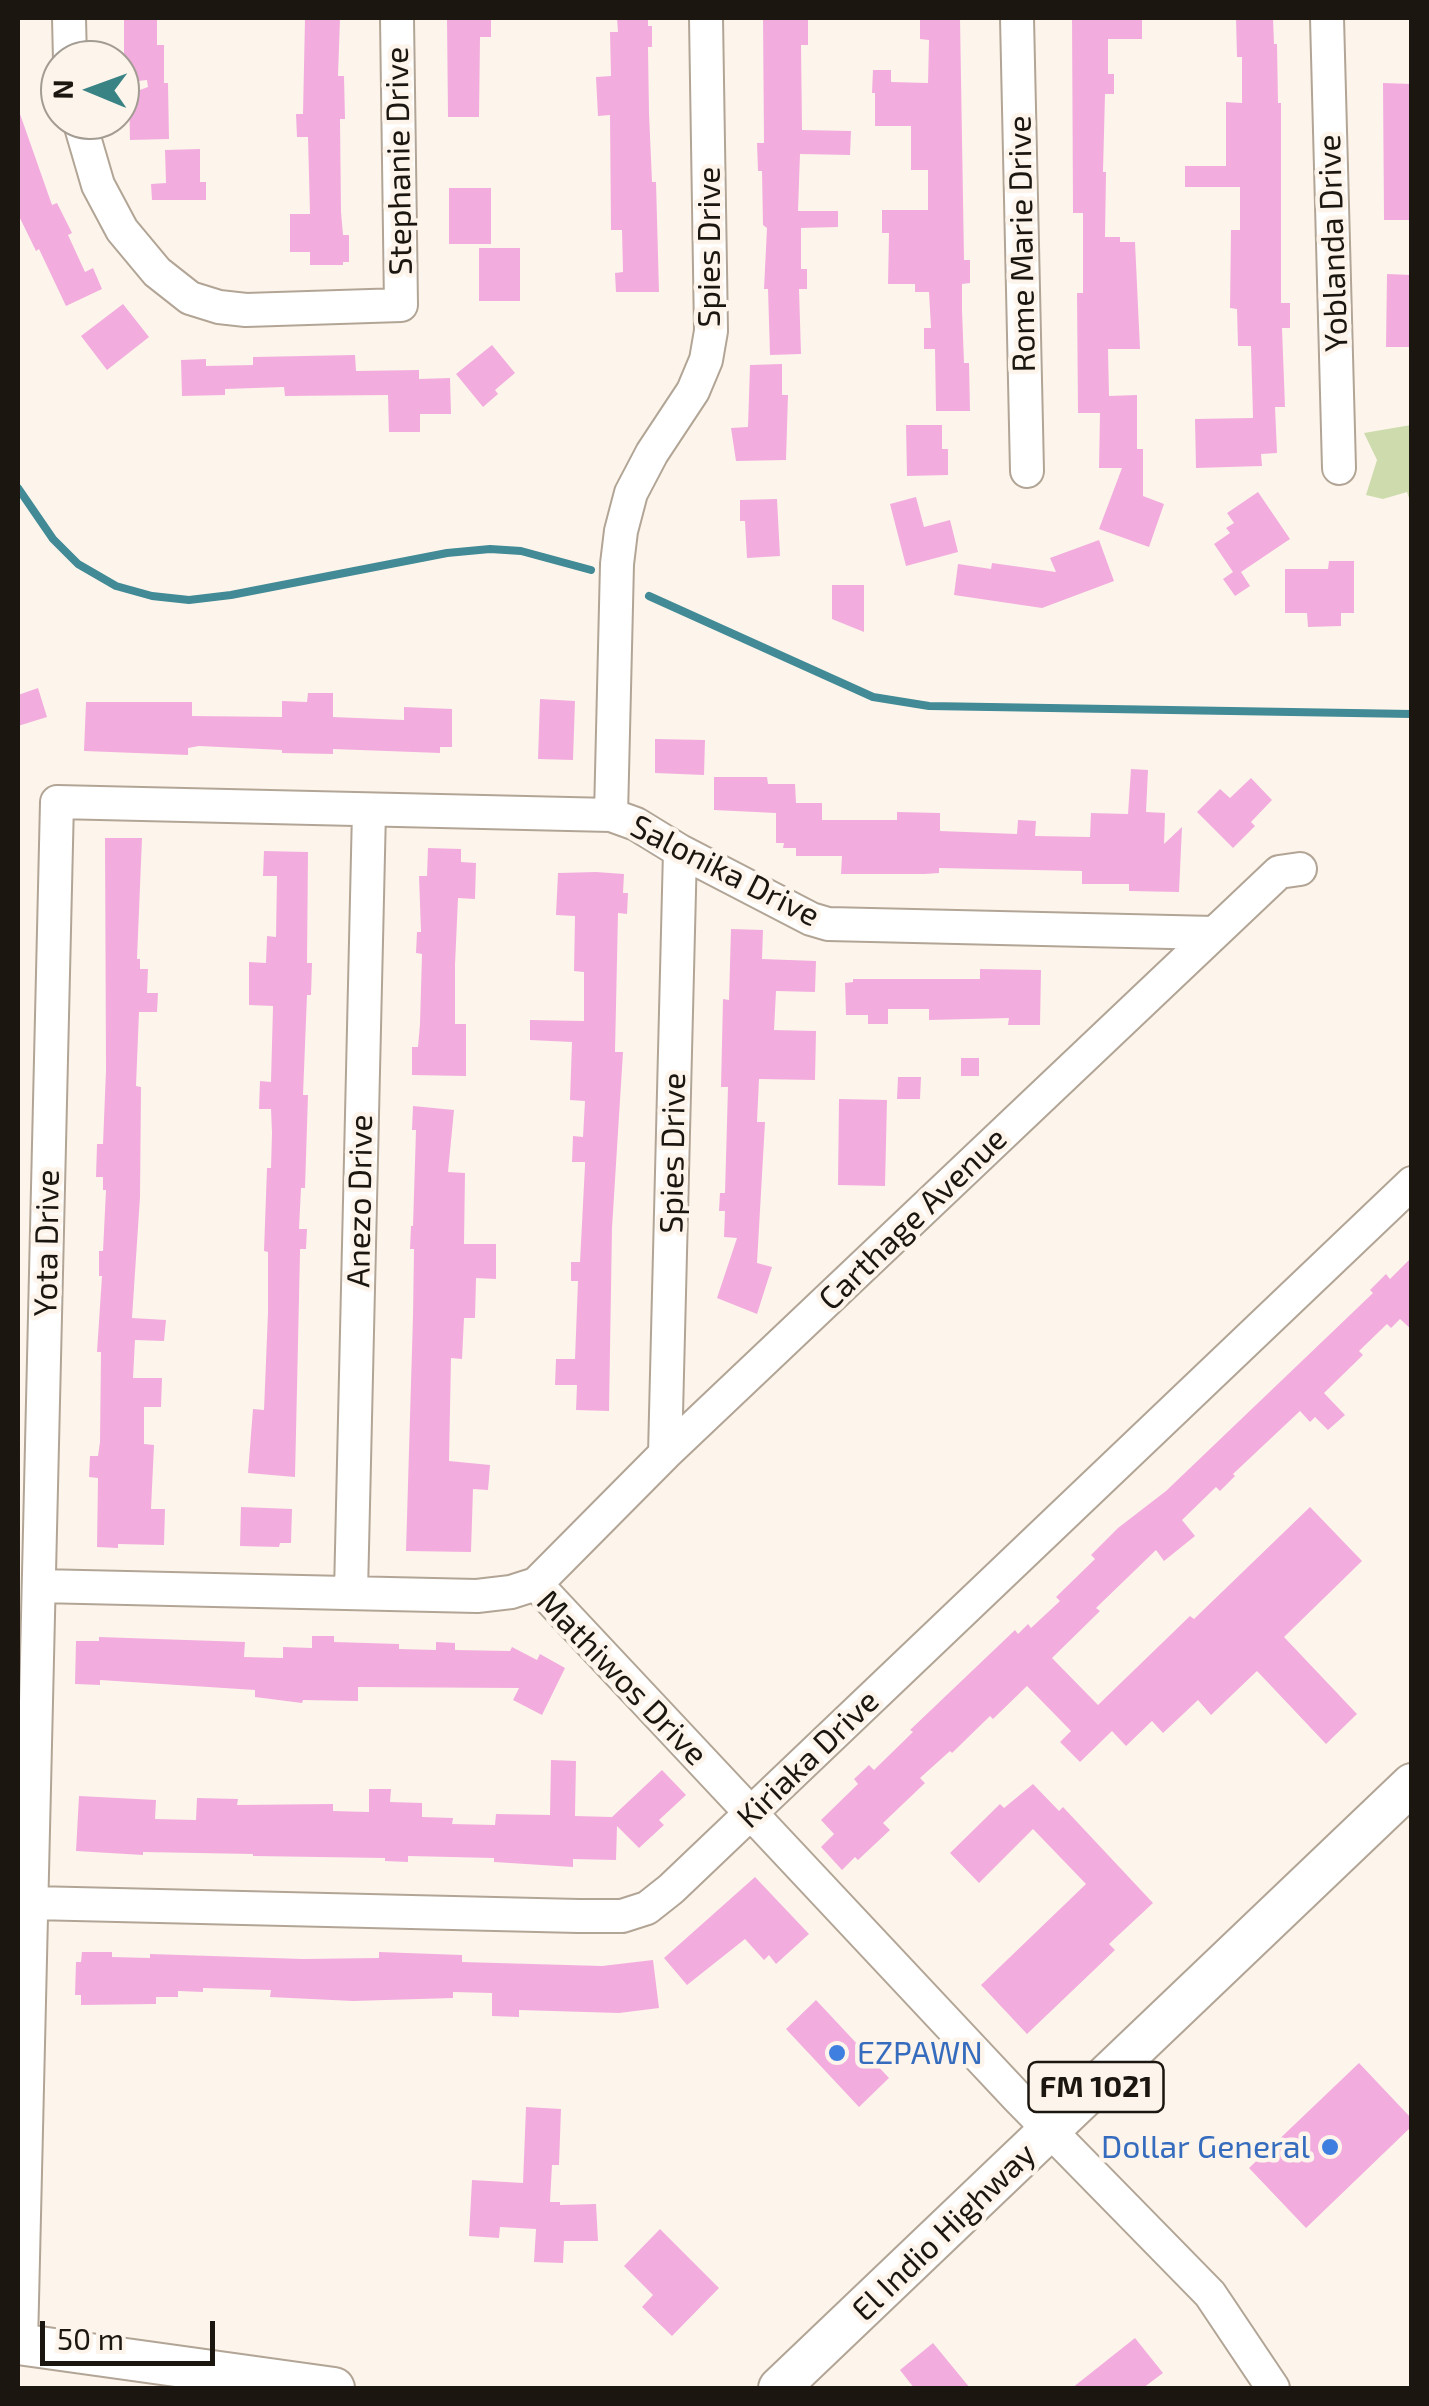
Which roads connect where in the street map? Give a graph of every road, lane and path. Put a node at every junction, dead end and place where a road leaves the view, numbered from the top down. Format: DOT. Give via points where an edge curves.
graph roads {
  1 [pos="397,18"];
  2 [pos="706,18"];
  3 [pos="1018,18"];
  4 [pos="1327,18"];
  5 [pos="84,140"];
  6 [pos="1339,468"];
  7 [pos="1027,471"];
  8 [pos="57,802"];
  9 [pos="369,811"];
  10 [pos="611,815"];
  11 [pos="680,851"];
  12 [pos="1300,869"];
  13 [pos="1214,933"];
  14 [pos="1412,1182"];
  15 [pos="665,1454"];
  16 [pos="536,1584"];
  17 [pos="39,1586"];
  18 [pos="351,1592"];
  19 [pos="1412,1784"];
  20 [pos="751,1812"];
  21 [pos="34,1903"];
  22 [pos="1050,2130"];
  23 [pos="20,2344"];
  24 [pos="334,2388"];
  25 [pos="779,2388"];
  26 [pos="1272,2388"];
  1 -- 5 [label="street, Stephanie Drive" via="401,306 246,310 190,298 122,230"];
  2 -- 10 [label="street, Spies Drive" via="711,331 693,391 631,493 621,531"];
  3 -- 7 [label="street, Rome Marie Drive"];
  4 -- 6 [label="street, Yoblanda Drive"];
  8 -- 9 [label="street, Salonika Drive"];
  8 -- 17 [label="street, Yota Drive"];
  9 -- 10 [label="street, Salonika Drive"];
  9 -- 18 [label="street, Anezo Drive"];
  10 -- 11 [label="street, Salonika Drive"];
  11 -- 13 [label="street, Salonika Drive" via="828,924"];
  11 -- 15 [label="street, Spies Drive"];
  12 -- 13 [label="street, Carthage Avenue" via="1279,872"];
  13 -- 15 [label="street, Carthage Avenue"];
  14 -- 20 [label="street, Kiriaka Drive"];
  15 -- 16 [label="street, Carthage Avenue"];
  16 -- 18 [label="street, Mathiwos Drive" via="478,1596"];
  16 -- 20 [label="street, Mathiwos Drive"];
  17 -- 18 [label="street, Mathiwos Drive"];
  17 -- 21 [label="street, Yota Drive"];
  19 -- 22 [label="main road, El Indio Highway / FM 1021"];
  20 -- 21 [label="street, Kiriaka Drive" via="659,1899 622,1916"];
  20 -- 22 [label="street, Mathiwos Drive"];
  21 -- 23 [label="street, Yota Drive"];
  22 -- 25 [label="main road, El Indio Highway / FM 1021"];
  22 -- 26 [label="street, Mathiwos Drive" via="1210,2294"];
  23 -- 24 [label="main road"];
}
